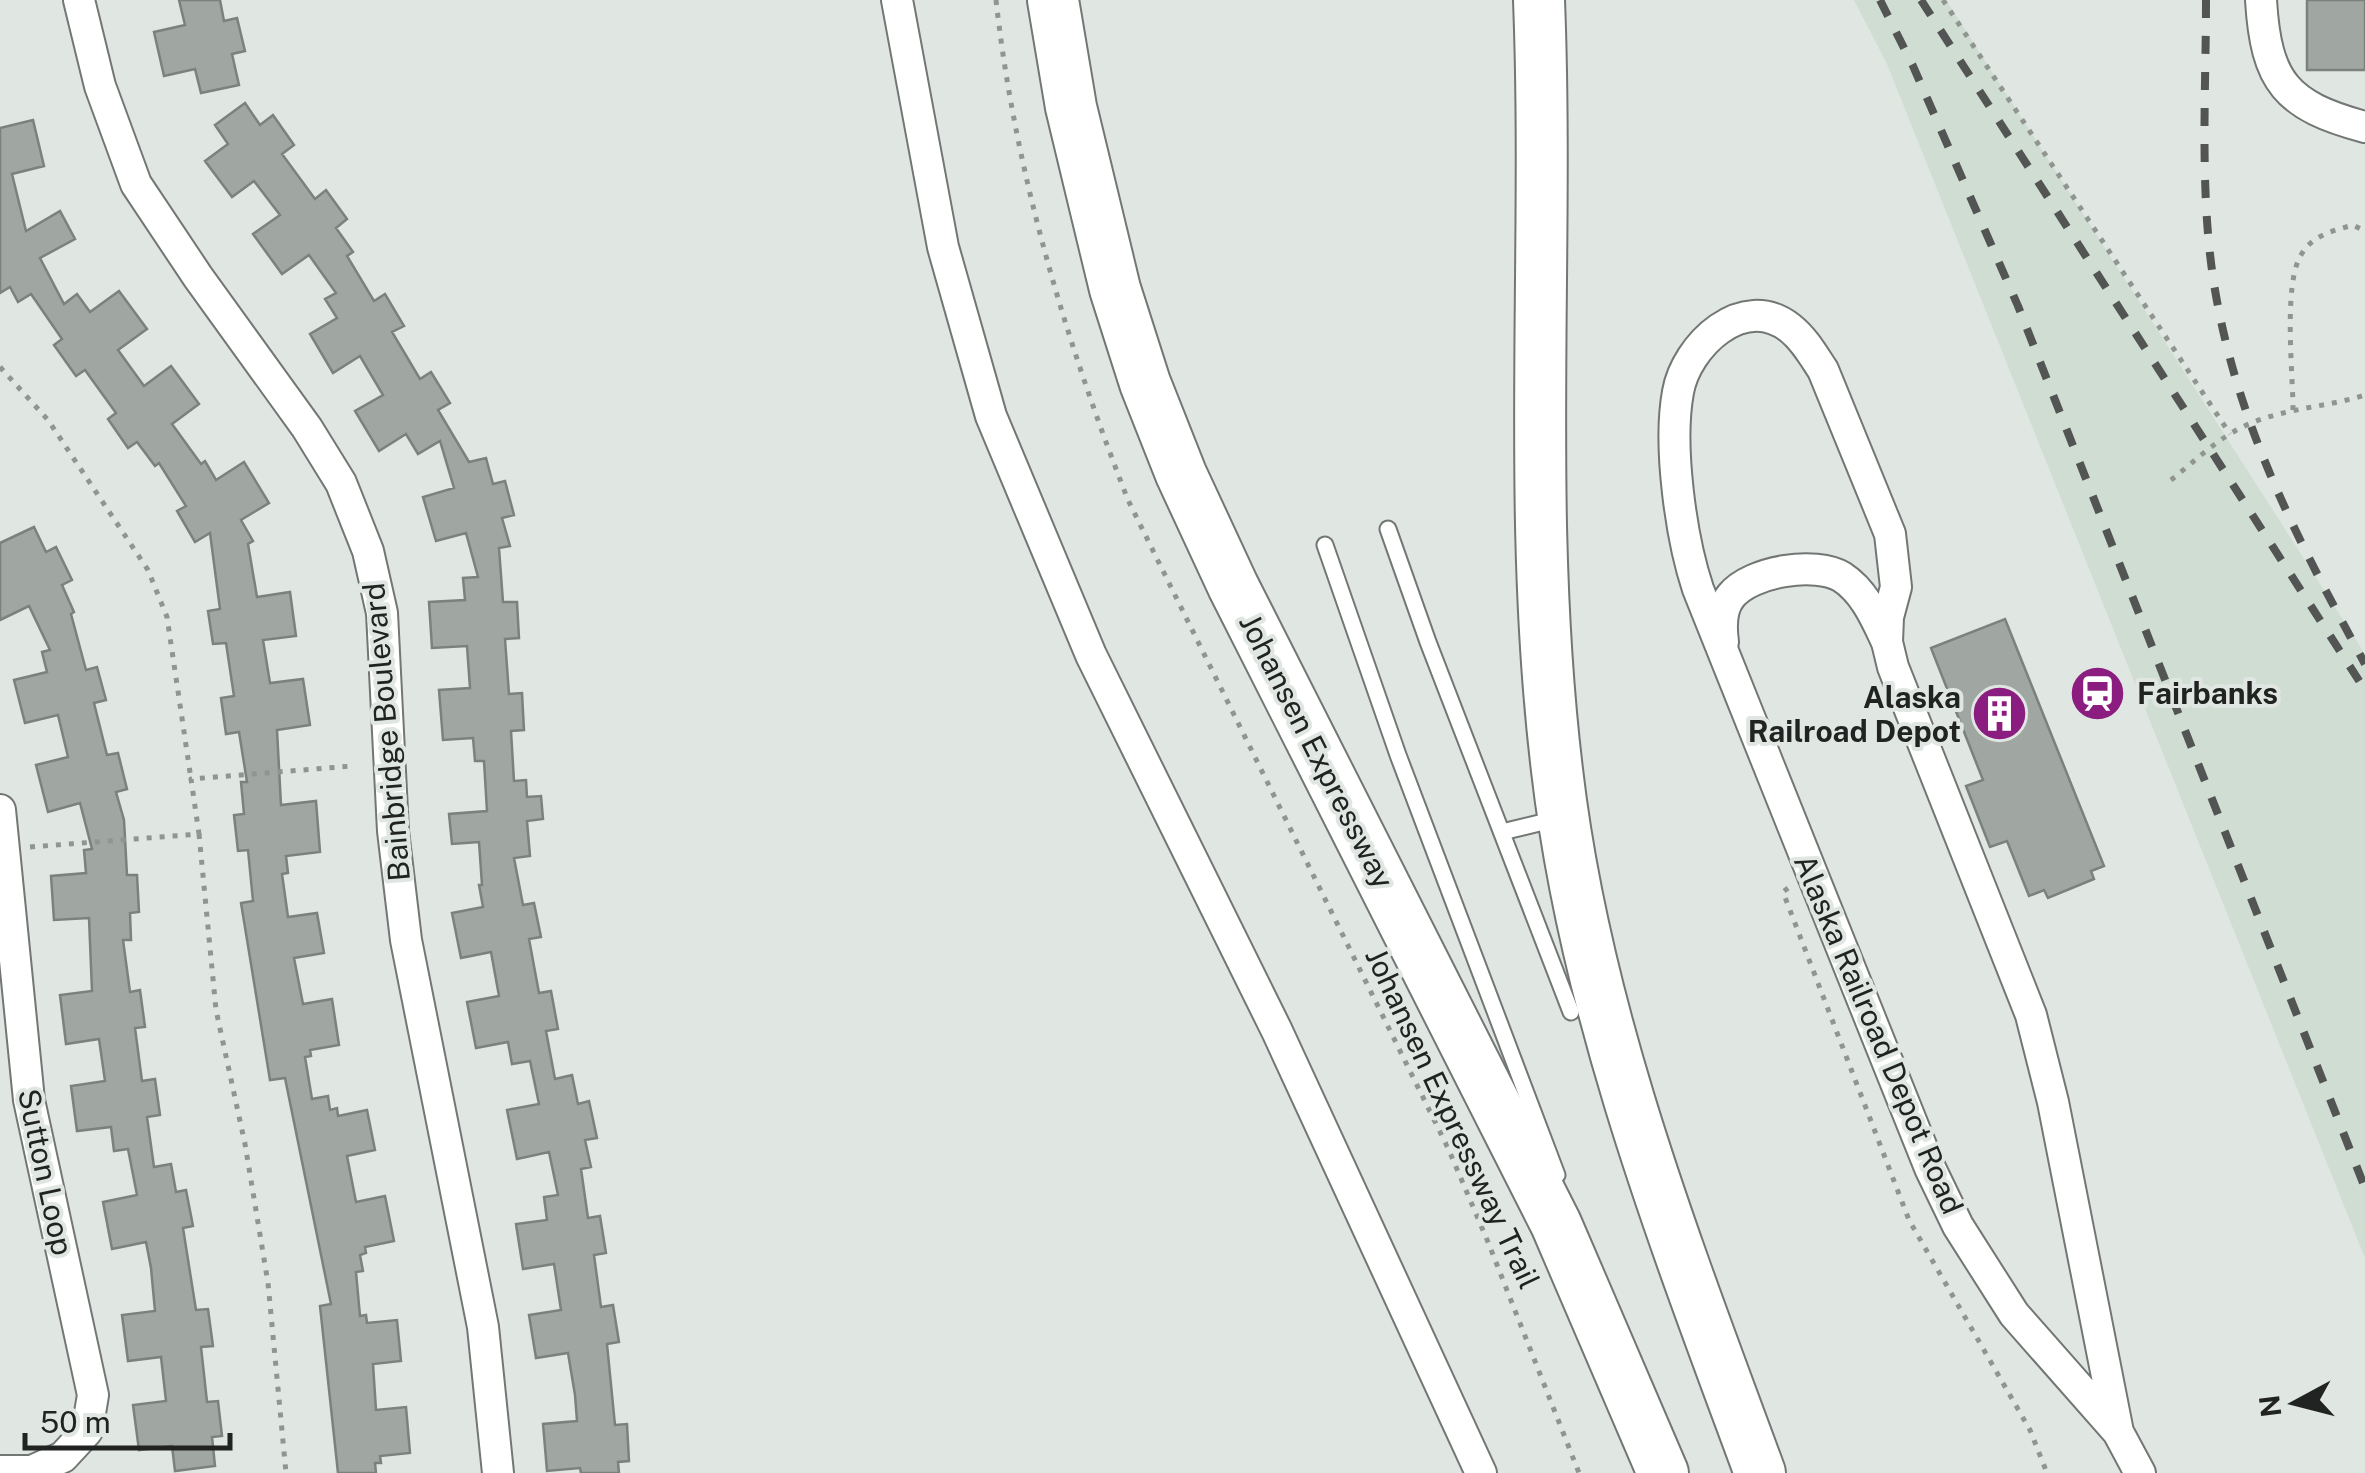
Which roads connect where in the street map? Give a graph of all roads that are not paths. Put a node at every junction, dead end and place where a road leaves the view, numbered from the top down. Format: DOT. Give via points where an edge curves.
graph roads {
  1 [pos="79,0"];
  2 [pos="896,0"];
  3 [pos="1053,0"];
  4 [pos="1539,0"];
  5 [pos="2262,0"];
  6 [pos="2365,126"];
  7 [pos="1388,529"];
  8 [pos="1325,545"];
  9 [pos="1887,642"];
  10 [pos="1724,656"];
  11 [pos="0,810"];
  12 [pos="1564,818"];
  13 [pos="1502,832"];
  14 [pos="1572,1012"];
  15 [pos="1560,1184"];
  16 [pos="1580,1238"];
  17 [pos="2118,1432"];
  18 [pos="0,1471"];
  19 [pos="498,1473"];
  20 [pos="1481,1473"];
  21 [pos="1664,1473"];
  22 [pos="1760,1473"];
  23 [pos="2140,1473"];
  1 -- 19 [label="street, Bainbridge Boulevard" via="100,86 136,184 308,428 341,483 368,550 382,612 393,831 406,940 484,1328"];
  2 -- 20 [label="street" via="943,247 992,416 1091,655 1278,1031"];
  3 -- 21 [label="highway, Johansen Expressway" via="1115,289 1182,474 1556,1224"];
  4 -- 12 [label="highway" via="1539,543"];
  5 -- 6 [label="street" via="2276,76 2310,109"];
  7 -- 13 [label="lane"];
  8 -- 15 [label="lane"];
  9 -- 10 [label="street, Alaska Railroad Depot Road" via="1852,584 1838,574 1801,569 1756,580 1731,595 1721,625"];
  9 -- 10 [label="street, Alaska Railroad Depot Road" via="1896,588 1890,534 1822,370 1788,326 1748,316 1702,342 1678,391 1680,518"];
  9 -- 17 [label="street, Alaska Railroad Depot Road" via="2043,1055"];
  10 -- 17 [label="street, Alaska Railroad Depot Road" via="1958,1226 2014,1314"];
  11 -- 18 [label="street, Sutton Loop" via="29,1100 93,1395 87,1432 63,1457 32,1471"];
  12 -- 13 [label="lane"];
  12 -- 22 [label="highway" via="1596,978 1642,1140"];
  13 -- 14 [label="lane"];
  16 -- 21 [label="lane"];
  17 -- 23 [label="street, Alaska Railroad Depot Road"];
}
